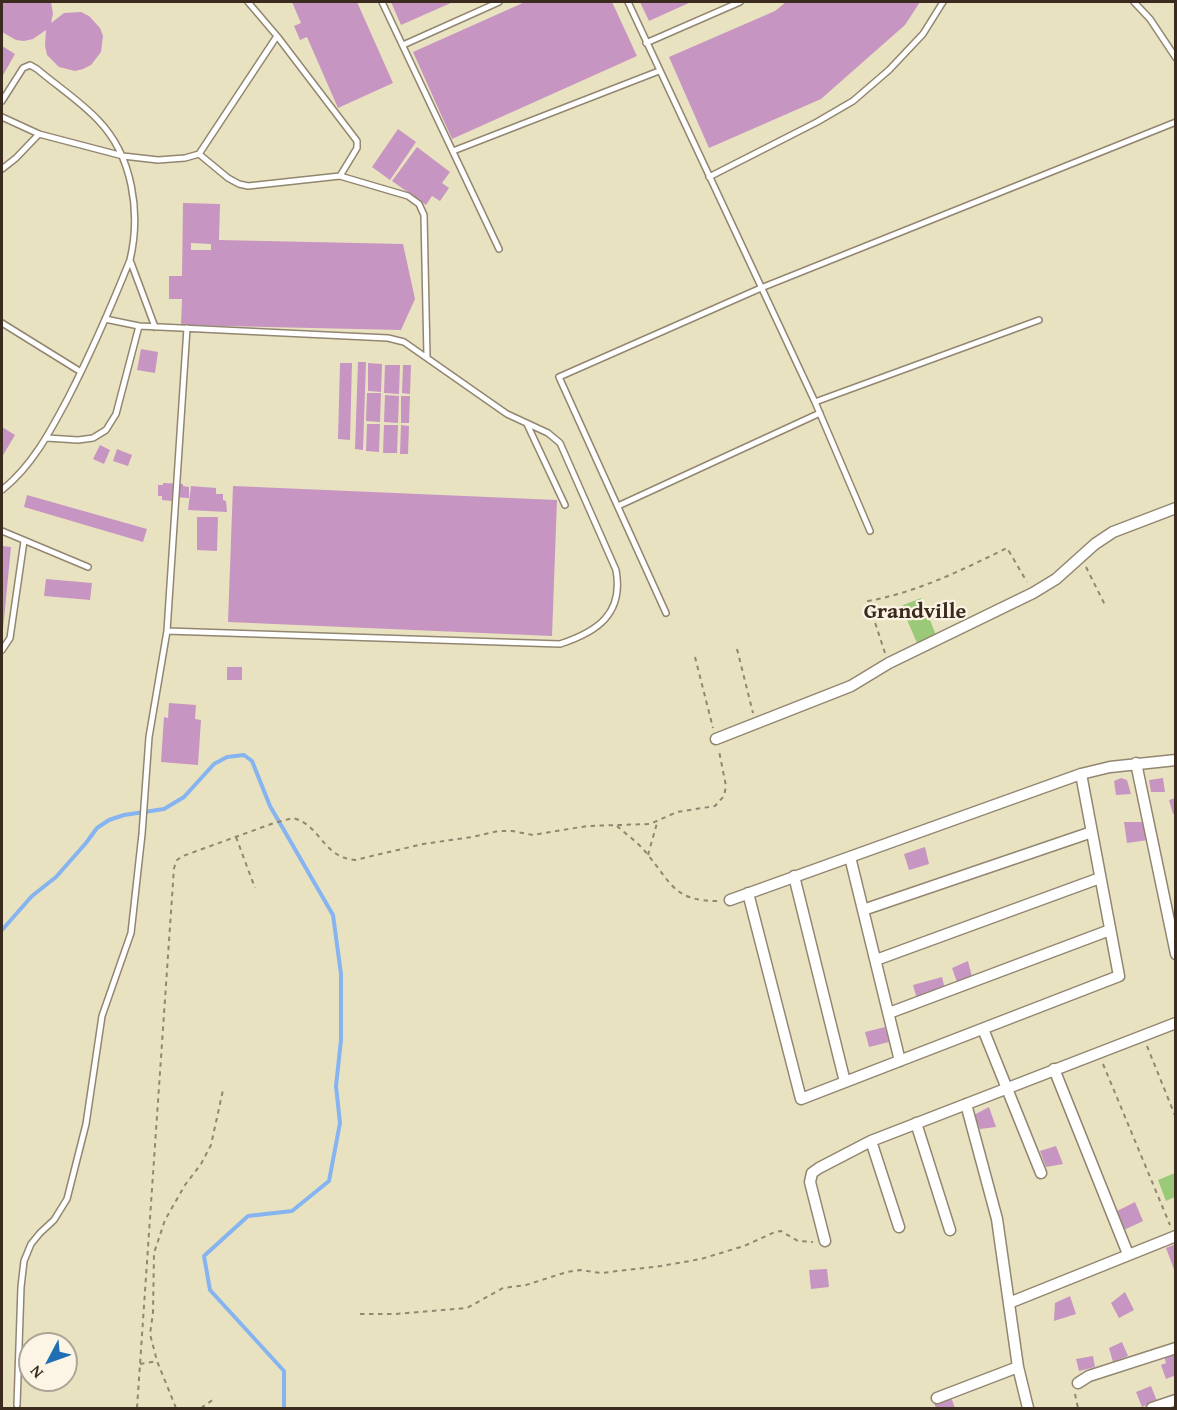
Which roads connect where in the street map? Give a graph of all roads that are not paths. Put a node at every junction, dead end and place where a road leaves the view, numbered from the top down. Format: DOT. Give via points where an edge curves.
graph roads {
  1 [pos="248,2"];
  2 [pos="382,2"];
  3 [pos="499,2"];
  4 [pos="628,2"];
  5 [pos="740,2"];
  6 [pos="943,2"];
  7 [pos="1134,2"];
  8 [pos="277,36"];
  9 [pos="646,43"];
  10 [pos="403,45"];
  11 [pos="1176,58"];
  12 [pos="660,71"];
  13 [pos="2,101"];
  14 [pos="2,117"];
  15 [pos="1176,122"];
  16 [pos="39,134"];
  17 [pos="453,151"];
  18 [pos="199,154"];
  19 [pos="123,156"];
  20 [pos="2,169"];
  21 [pos="340,176"];
  22 [pos="709,177"];
  23 [pos="499,249"];
  24 [pos="130,260"];
  25 [pos="761,288"];
  26 [pos="105,319"];
  27 [pos="1039,320"];
  28 [pos="2,323"];
  29 [pos="139,326"];
  30 [pos="155,327"];
  31 [pos="187,328"];
  32 [pos="427,357"];
  33 [pos="81,372"];
  34 [pos="815,402"];
  35 [pos="820,413"];
  36 [pos="527,424"];
  37 [pos="47,438"];
  38 [pos="2,490"];
  39 [pos="565,505"];
  40 [pos="618,507"];
  41 [pos="1176,508"];
  42 [pos="2,531"];
  43 [pos="870,531"];
  44 [pos="24,541"];
  45 [pos="88,567"];
  46 [pos="666,613"];
  47 [pos="167,631"];
  48 [pos="2,650"];
  49 [pos="716,739"];
  50 [pos="1176,760"];
  51 [pos="1136,763"];
  52 [pos="1081,774"];
  53 [pos="1092,832"];
  54 [pos="850,857"];
  55 [pos="794,876"];
  56 [pos="1100,878"];
  57 [pos="748,893"];
  58 [pos="730,900"];
  59 [pos="863,910"];
  60 [pos="1110,930"];
  61 [pos="1176,954"];
  62 [pos="876,960"];
  63 [pos="889,1013"];
  64 [pos="1176,1023"];
  65 [pos="983,1029"];
  66 [pos="900,1060"];
  67 [pos="1054,1069"];
  68 [pos="845,1082"];
  69 [pos="1008,1087"];
  70 [pos="966,1104"];
  71 [pos="916,1123"];
  72 [pos="871,1141"];
  73 [pos="1041,1173"];
  74 [pos="899,1227"];
  75 [pos="950,1230"];
  76 [pos="1175,1236"];
  77 [pos="825,1241"];
  78 [pos="1128,1254"];
  79 [pos="1009,1303"];
  80 [pos="1176,1348"];
  81 [pos="1018,1368"];
  82 [pos="1078,1383"];
  83 [pos="937,1398"];
  84 [pos="1176,1400"];
  85 [pos="17,1405"];
  86 [pos="1028,1408"];
  87 [pos="1152,1408"];
  1 -- 8 [label="lane"];
  2 -- 10 [label="lane"];
  3 -- 10 [label="lane"];
  4 -- 9 [label="lane"];
  5 -- 9 [label="lane"];
  6 -- 22 [label="lane" via="923,34 853,101"];
  7 -- 11 [label="lane"];
  8 -- 18 [label="lane"];
  8 -- 21 [label="lane" via="357,141 357,148"];
  9 -- 12 [label="lane"];
  10 -- 17 [label="lane"];
  12 -- 17 [label="lane"];
  12 -- 22 [label="lane"];
  13 -- 19 [label="lane" via="23,68 30,65 99,121"];
  14 -- 16 [label="lane"];
  15 -- 25 [label="lane"];
  16 -- 19 [label="lane"];
  16 -- 20 [label="lane"];
  17 -- 23 [label="lane"];
  18 -- 19 [label="lane" via="158,160"];
  18 -- 21 [label="lane" via="228,178 248,186"];
  19 -- 24 [label="lane" via="135,208"];
  21 -- 32 [label="lane" via="408,196 424,215"];
  22 -- 25 [label="lane"];
  24 -- 26 [label="lane"];
  24 -- 30 [label="lane"];
  25 -- 34 [label="lane"];
  25 -- 40 [label="lane" via="559,377"];
  26 -- 29 [label="lane"];
  26 -- 33 [label="lane"];
  27 -- 34 [label="lane"];
  28 -- 33 [label="lane"];
  29 -- 30 [label="lane"];
  29 -- 37 [label="lane" via="116,414 106,430 93,438"];
  30 -- 31 [label="lane"];
  31 -- 32 [label="lane" via="388,338 404,342"];
  31 -- 47 [label="lane"];
  32 -- 36 [label="lane"];
  33 -- 37 [label="lane"];
  34 -- 35 [label="lane"];
  35 -- 40 [label="lane"];
  35 -- 43 [label="lane"];
  36 -- 39 [label="lane"];
  36 -- 47 [label="lane" via="560,443 616,570 617,599 597,628 582,637 560,644"];
  37 -- 38 [label="lane" via="18,477"];
  40 -- 46 [label="lane"];
  41 -- 49 [label="street" via="1113,532 1056,579 851,686"];
  42 -- 44 [label="lane"];
  44 -- 45 [label="lane"];
  44 -- 48 [label="lane" via="10,638"];
  47 -- 85 [label="lane" via="153,710 131,933 102,1016 86,1124 67,1199 31,1244 24,1261"];
  50 -- 51 [label="street"];
  51 -- 52 [label="street"];
  51 -- 61 [label="street"];
  52 -- 53 [label="street"];
  52 -- 54 [label="street"];
  53 -- 56 [label="street"];
  53 -- 59 [label="street"];
  54 -- 55 [label="street"];
  54 -- 59 [label="street"];
  55 -- 57 [label="street"];
  55 -- 68 [label="street"];
  56 -- 60 [label="street"];
  56 -- 62 [label="street"];
  57 -- 58 [label="street"];
  57 -- 68 [label="street" via="801,1099"];
  59 -- 62 [label="street"];
  60 -- 63 [label="street"];
  60 -- 65 [label="street" via="1119,976"];
  62 -- 63 [label="street"];
  63 -- 66 [label="street"];
  64 -- 67 [label="street"];
  65 -- 66 [label="street"];
  65 -- 69 [label="street"];
  66 -- 68 [label="street"];
  67 -- 69 [label="street"];
  67 -- 78 [label="street"];
  69 -- 70 [label="street"];
  69 -- 73 [label="street"];
  70 -- 71 [label="street"];
  70 -- 79 [label="street" via="997,1219"];
  71 -- 72 [label="street"];
  71 -- 75 [label="street"];
  72 -- 74 [label="street"];
  72 -- 77 [label="street" via="812,1173 810,1182"];
  76 -- 78 [label="street"];
  78 -- 79 [label="street"];
  79 -- 81 [label="street"];
  80 -- 82 [label="street"];
  81 -- 83 [label="street"];
  81 -- 86 [label="street"];
  84 -- 87 [label="street"];
}
